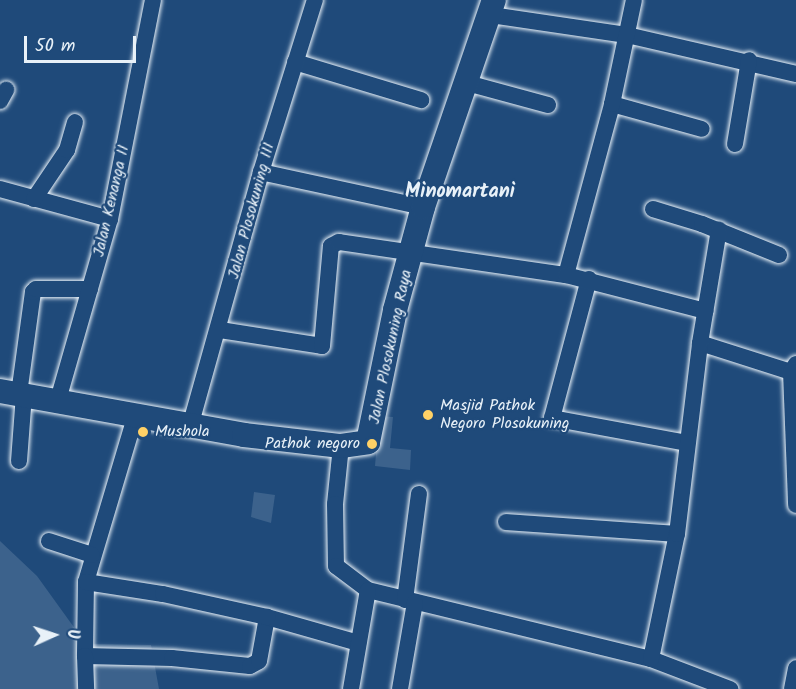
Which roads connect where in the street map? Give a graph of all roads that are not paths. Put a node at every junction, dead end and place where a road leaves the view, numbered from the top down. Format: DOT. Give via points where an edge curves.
graph roads {
  1 [pos="153,0"];
  2 [pos="315,0"];
  3 [pos="634,0"];
  4 [pos="493,8"];
  5 [pos="627,35"];
  6 [pos="749,60"];
  7 [pos="295,62"];
  8 [pos="796,74"];
  9 [pos="467,83"];
  10 [pos="421,100"];
  11 [pos="612,104"];
  12 [pos="548,105"];
  13 [pos="75,122"];
  14 [pos="702,129"];
  15 [pos="735,144"];
  16 [pos="261,172"];
  17 [pos="0,189"];
  18 [pos="34,199"];
  19 [pos="423,207"];
  20 [pos="652,209"];
  21 [pos="110,219"];
  22 [pos="719,230"];
  23 [pos="411,252"];
  24 [pos="779,255"];
  25 [pos="566,275"];
  26 [pos="589,279"];
  27 [pos="90,290"];
  28 [pos="705,311"];
  29 [pos="220,330"];
  30 [pos="700,343"];
  31 [pos="794,368"];
  32 [pos="14,394"];
  33 [pos="58,400"];
  34 [pos="136,414"];
  35 [pos="191,423"];
  36 [pos="687,443"];
  37 [pos="341,446"];
  38 [pos="19,461"];
  39 [pos="419,494"];
  40 [pos="796,505"];
  41 [pos="506,522"];
  42 [pos="677,534"];
  43 [pos="49,541"];
  44 [pos="92,555"];
  45 [pos="86,582"];
  46 [pos="368,590"];
  47 [pos="410,601"];
  48 [pos="267,617"];
  49 [pos="358,643"];
  50 [pos="86,656"];
  51 [pos="651,659"];
  52 [pos="796,668"];
  53 [pos="86,689"];
  54 [pos="351,689"];
  55 [pos="400,689"];
  56 [pos="730,689"];
  57 [pos="792,689"];
  1 -- 21 [label="street, Jalan Kenanga II"];
  2 -- 7 [label="street, Jalan Plosokuning III"];
  3 -- 5 [label="street"];
  4 -- 5 [label="street"];
  4 -- 9 [label="street, Jalan Plosokuning Raya"];
  5 -- 6 [label="street"];
  5 -- 11 [label="street"];
  6 -- 8 [label="street"];
  6 -- 15 [label="street"];
  7 -- 10 [label="street"];
  7 -- 16 [label="street, Jalan Plosokuning III"];
  9 -- 12 [label="street"];
  9 -- 19 [label="street, Jalan Plosokuning Raya"];
  11 -- 14 [label="street"];
  11 -- 25 [label="street"];
  13 -- 18 [label="street" via="67,150"];
  16 -- 19 [label="street"];
  16 -- 29 [label="street, Jalan Plosokuning III"];
  17 -- 18 [label="street"];
  18 -- 21 [label="street"];
  19 -- 23 [label="street, Jalan Plosokuning Raya"];
  20 -- 22 [label="street"];
  21 -- 27 [label="street, Jalan Kenanga II"];
  22 -- 24 [label="street"];
  22 -- 28 [label="street"];
  23 -- 25 [label="street"];
  23 -- 29 [label="street" via="334,243 322,346"];
  23 -- 37 [label="street, Jalan Plosokuning Raya" via="395,310 373,434 362,445"];
  25 -- 26 [label="street"];
  26 -- 28 [label="street"];
  26 -- 36 [label="street" via="552,418"];
  27 -- 32 [label="street" via="33,292"];
  27 -- 33 [label="street, Jalan Kenanga II"];
  28 -- 30 [label="street"];
  29 -- 35 [label="street, Jalan Plosokuning III"];
  30 -- 31 [label="street"];
  30 -- 36 [label="street"];
  31 -- 40 [label="street"];
  32 -- 33 [label="street, Jalan Plosokuning Raya"];
  32 -- 38 [label="street"];
  33 -- 34 [label="street, Jalan Plosokuning Raya"];
  34 -- 35 [label="street, Jalan Plosokuning Raya"];
  34 -- 44 [label="street"];
  35 -- 37 [label="street, Jalan Plosokuning Raya" via="244,435"];
  36 -- 42 [label="street"];
  37 -- 46 [label="street" via="335,504 336,566"];
  39 -- 47 [label="street"];
  41 -- 42 [label="street"];
  42 -- 51 [label="street"];
  43 -- 44 [label="street"];
  44 -- 45 [label="street"];
  45 -- 48 [label="street" via="164,594"];
  45 -- 50 [label="street"];
  46 -- 47 [label="street"];
  46 -- 49 [label="street"];
  47 -- 51 [label="street"];
  47 -- 55 [label="street"];
  48 -- 49 [label="street"];
  48 -- 50 [label="street" via="259,661 250,666 172,658"];
  49 -- 54 [label="street"];
  50 -- 53 [label="street"];
  51 -- 56 [label="street"];
  52 -- 57 [label="street"];
}
